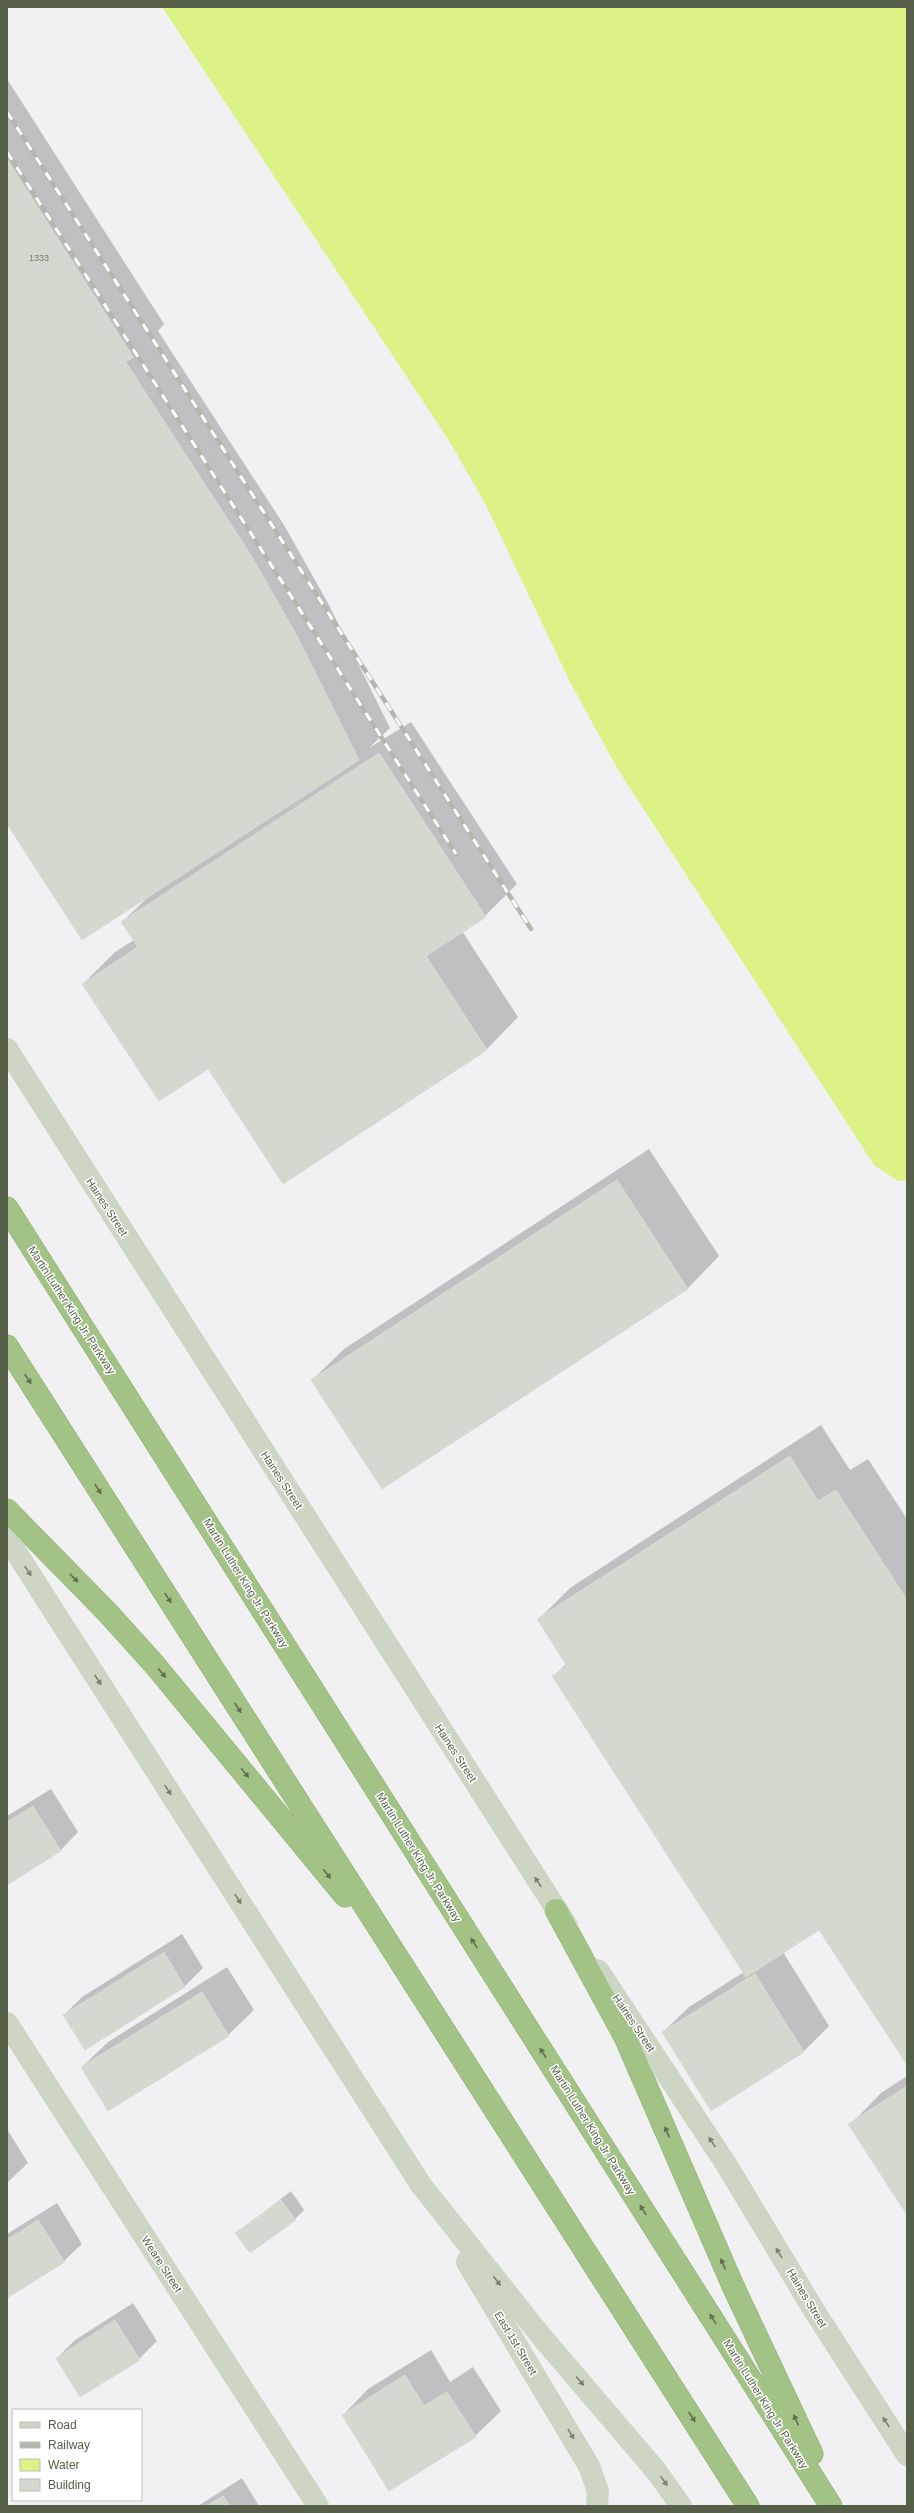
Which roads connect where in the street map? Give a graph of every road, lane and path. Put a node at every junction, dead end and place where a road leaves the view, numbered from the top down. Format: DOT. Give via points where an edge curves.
graph roads {
  1 [pos="7,1050"];
  2 [pos="7,1208"];
  3 [pos="7,1346"];
  4 [pos="7,1510"];
  5 [pos="7,1538"];
  6 [pos="556,1910"];
  7 [pos="413,1980"];
  8 [pos="7,2023"];
  9 [pos="421,2185"];
  10 [pos="907,2455"];
  11 [pos="318,2506"];
  12 [pos="597,2506"];
  13 [pos="681,2506"];
  14 [pos="748,2506"];
  15 [pos="831,2506"];
  16 [pos="836,2506"];
  6 -- 1 [label="street, Haines Street, one-way"];
  15 -- 2 [label="highway, Martin Luther King Jr. Parkway, one-way"];
  3 -- 7 [label="highway, one-way"];
  4 -- 7 [label="highway, one-way" via="108,1612 185,1699"];
  5 -- 9 [label="street, one-way"];
  10 -- 6 [label="street, Haines Street, one-way" via="814,2312 726,2164 649,2044"];
  16 -- 6 [label="highway, one-way" via="733,2286 625,2037"];
  7 -- 14 [label="highway, one-way"];
  8 -- 11 [label="street, Weare Street"];
  9 -- 12 [label="street, East 1st Street, one-way" via="589,2466 598,2491"];
  9 -- 13 [label="street, one-way" via="541,2336 657,2472"];
}
